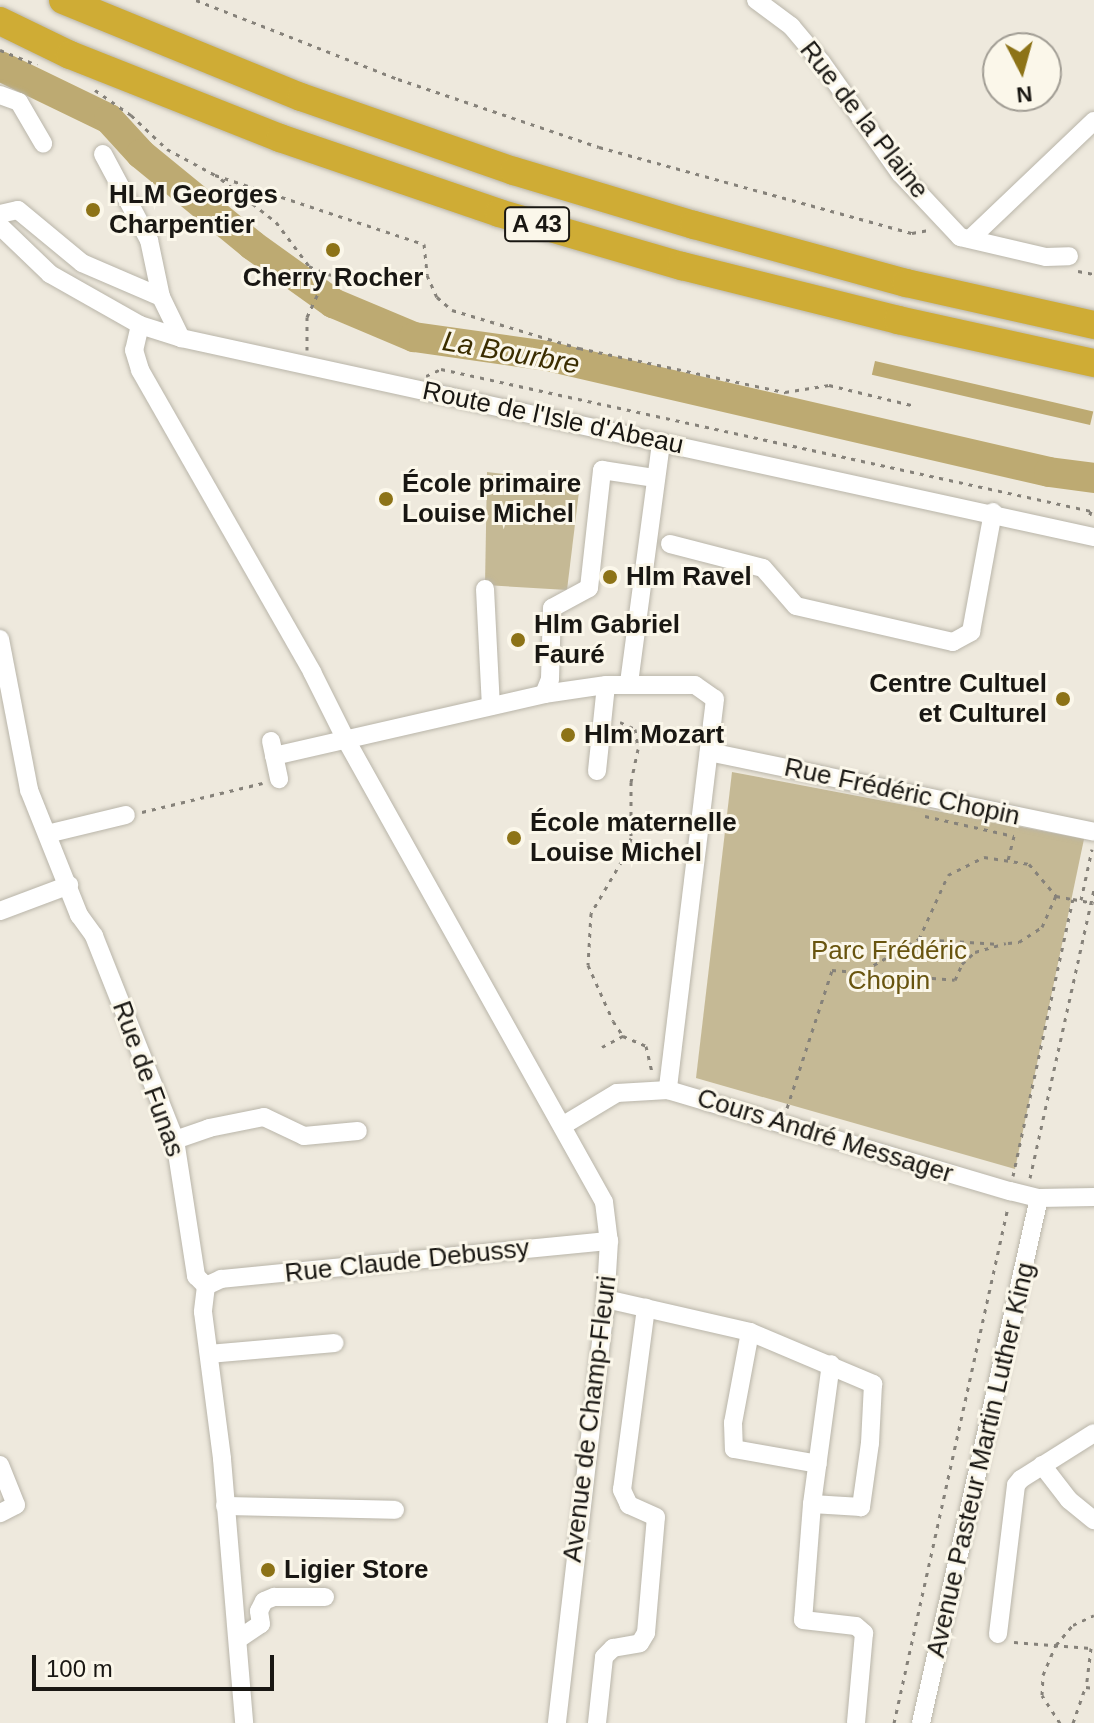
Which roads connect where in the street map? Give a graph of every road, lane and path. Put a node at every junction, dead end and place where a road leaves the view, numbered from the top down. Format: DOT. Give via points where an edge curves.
graph roads {
  1 [pos="63,0"];
  2 [pos="196,0"];
  3 [pos="756,0"];
  4 [pos="0,21"];
  5 [pos="0,50"];
  6 [pos="39,66"];
  7 [pos="92,88"];
  8 [pos="0,95"];
  9 [pos="1094,121"];
  10 [pos="43,143"];
  11 [pos="103,154"];
  12 [pos="215,175"];
  13 [pos="0,214"];
  14 [pos="0,226"];
  15 [pos="949,226"];
  16 [pos="970,239"];
  17 [pos="0,246"];
  18 [pos="1069,256"];
  19 [pos="38,265"];
  20 [pos="327,274"];
  21 [pos="427,275"];
  22 [pos="161,297"];
  23 [pos="140,325"];
  24 [pos="1094,325"];
  25 [pos="181,338"];
  26 [pos="1094,363"];
  27 [pos="307,366"];
  28 [pos="417,389"];
  29 [pos="915,406"];
  30 [pos="661,442"];
  31 [pos="655,478"];
  32 [pos="993,512"];
  33 [pos="1090,533"];
  34 [pos="670,544"];
  35 [pos="485,589"];
  36 [pos="0,639"];
  37 [pos="629,683"];
  38 [pos="606,685"];
  39 [pos="544,694"];
  40 [pos="491,706"];
  41 [pos="602,721"];
  42 [pos="345,738"];
  43 [pos="709,752"];
  44 [pos="597,771"];
  45 [pos="279,779"];
  46 [pos="126,815"];
  47 [pos="1094,832"];
  48 [pos="47,834"];
  49 [pos="1014,836"];
  50 [pos="1094,840"];
  51 [pos="1008,860"];
  52 [pos="69,885"];
  53 [pos="1056,896"];
  54 [pos="1073,899"];
  55 [pos="1081,900"];
  56 [pos="1094,903"];
  57 [pos="0,911"];
  58 [pos="919,939"];
  59 [pos="1006,943"];
  60 [pos="865,970"];
  61 [pos="623,1036"];
  62 [pos="602,1047"];
  63 [pos="668,1090"];
  64 [pos="782,1123"];
  65 [pos="562,1126"];
  66 [pos="358,1131"];
  67 [pos="175,1140"];
  68 [pos="1010,1191"];
  69 [pos="1094,1197"];
  70 [pos="1039,1198"];
  71 [pos="609,1241"];
  72 [pos="206,1286"];
  73 [pos="606,1299"];
  74 [pos="646,1308"];
  75 [pos="750,1332"];
  76 [pos="335,1343"];
  77 [pos="209,1354"];
  78 [pos="831,1364"];
  79 [pos="1094,1433"];
  80 [pos="818,1464"];
  81 [pos="0,1465"];
  82 [pos="1042,1465"];
  83 [pos="812,1504"];
  84 [pos="225,1506"];
  85 [pos="395,1510"];
  86 [pos="0,1513"];
  87 [pos="1094,1520"];
  88 [pos="325,1597"];
  89 [pos="1094,1615"];
  90 [pos="998,1634"];
  91 [pos="240,1638"];
  92 [pos="1056,1645"];
  93 [pos="1092,1648"];
  94 [pos="1086,1687"];
  95 [pos="1094,1688"];
  96 [pos="244,1723"];
  97 [pos="557,1723"];
  98 [pos="597,1723"];
  99 [pos="856,1723"];
  100 [pos="894,1723"];
  101 [pos="921,1723"];
  102 [pos="1057,1723"];
  103 [pos="1074,1723"];
  1 -- 24 [label="highway, A 43" via="301,97 514,171 906,283"];
  2 -- 15 [label="path" via="398,79 614,152 912,233"];
  3 -- 15 [label="street, Rue de la Plaine" via="799,35 900,173"];
  4 -- 26 [label="highway, A 43" via="70,55 280,138 499,213 698,270"];
  5 -- 6 [label="path"];
  7 -- 12 [label="path" via="167,149"];
  8 -- 10 [label="street" via="19,102"];
  9 -- 16 [label="street"];
  11 -- 22 [label="street" via="149,240"];
  12 -- 20 [label="path" via="276,222 309,266"];
  12 -- 21 [label="path" via="424,244"];
  13 -- 22 [label="street" via="18,210 82,263"];
  14 -- 19 [label="street, Route de l'Isle d'Abeau"];
  15 -- 16 [label="street, Rue de la Plaine"];
  16 -- 18 [label="street, Rue de la Plaine" via="1046,257"];
  17 -- 19 [label="street, Route de l'Isle d'Abeau"];
  19 -- 23 [label="street, Route de l'Isle d'Abeau"];
  20 -- 21 [label="path" via="376,283"];
  20 -- 27 [label="path" via="307,317"];
  21 -- 29 [label="path" via="437,297 452,310 579,348 785,392 829,385"];
  22 -- 25 [label="street"];
  23 -- 25 [label="street, Route de l'Isle d'Abeau"];
  23 -- 42 [label="street, Avenue de Champ-Fleuri" via="134,350 140,370"];
  25 -- 27 [label="street, Route de l'Isle d'Abeau"];
  27 -- 28 [label="street, Route de l'Isle d'Abeau"];
  28 -- 30 [label="street, Route de l'Isle d'Abeau"];
  28 -- 33 [label="path" via="429,372 441,369 1091,511"];
  30 -- 31 [label="street"];
  30 -- 32 [label="street, Route de l'Isle d'Abeau"];
  31 -- 37 [label="street"];
  31 -- 39 [label="street" via="602,470 589,588 552,608 550,679"];
  32 -- 33 [label="street, Route de l'Isle d'Abeau"];
  32 -- 34 [label="street" via="971,632 953,642 796,606 763,568"];
  35 -- 40 [label="street"];
  36 -- 48 [label="street, Rue de Funas" via="24,769"];
  37 -- 38 [label="street"];
  37 -- 43 [label="street" via="695,685 715,699"];
  38 -- 39 [label="street"];
  38 -- 41 [label="street"];
  39 -- 40 [label="street"];
  40 -- 42 [label="street"];
  41 -- 44 [label="street"];
  41 -- 61 [label="path" via="635,729 638,749 631,782 631,838 591,913 589,930 588,965"];
  42 -- 45 [label="street" via="272,748"];
  42 -- 65 [label="street, Avenue de Champ-Fleuri"];
  43 -- 47 [label="street, Rue Frédéric Chopin"];
  43 -- 63 [label="street"];
  45 -- 46 [label="path"];
  46 -- 48 [label="street"];
  48 -- 52 [label="street, Rue de Funas"];
  49 -- 51 [label="path"];
  50 -- 55 [label="path"];
  51 -- 53 [label="path" via="1029,864"];
  51 -- 58 [label="path" via="984,857 948,875"];
  52 -- 57 [label="street"];
  52 -- 67 [label="street, Rue de Funas"];
  53 -- 54 [label="path"];
  53 -- 59 [label="path" via="1042,927 1019,942"];
  54 -- 55 [label="path"];
  54 -- 68 [label="path"];
  55 -- 56 [label="path"];
  58 -- 59 [label="path"];
  58 -- 60 [label="path"];
  59 -- 60 [label="path" via="975,952 955,980"];
  60 -- 64 [label="path" via="832,970"];
  61 -- 62 [label="path"];
  61 -- 63 [label="path" via="646,1046 650,1069"];
  63 -- 64 [label="street, Cours André Messager"];
  63 -- 65 [label="street, Cours André Messager" via="617,1093"];
  64 -- 68 [label="street, Cours André Messager"];
  65 -- 71 [label="street, Avenue de Champ-Fleuri" via="604,1202"];
  66 -- 67 [label="street" via="304,1136 264,1117"];
  67 -- 72 [label="street, Rue de Funas" via="196,1276"];
  68 -- 70 [label="street, Cours André Messager"];
  68 -- 100 [label="path"];
  69 -- 70 [label="street, Cours André Messager"];
  70 -- 101 [label="street, Avenue Pasteur Martin Luther King"];
  71 -- 72 [label="street, Rue Claude Debussy" via="221,1279"];
  71 -- 73 [label="street, Avenue de Champ-Fleuri"];
  72 -- 77 [label="street, Rue de Funas" via="202,1299"];
  73 -- 74 [label="street"];
  73 -- 97 [label="street, Avenue de Champ-Fleuri"];
  74 -- 75 [label="street"];
  74 -- 98 [label="street" via="622,1490 629,1505 656,1517 646,1633 640,1643 613,1648 604,1657"];
  75 -- 78 [label="street"];
  75 -- 80 [label="street" via="733,1423 734,1449"];
  76 -- 77 [label="street"];
  77 -- 84 [label="street, Rue de Funas"];
  78 -- 80 [label="street"];
  78 -- 83 [label="street" via="873,1384 870,1443 861,1507"];
  79 -- 82 [label="street"];
  80 -- 83 [label="street"];
  81 -- 86 [label="street" via="16,1505"];
  82 -- 87 [label="street" via="1069,1500"];
  82 -- 90 [label="street" via="1016,1485"];
  83 -- 99 [label="street" via="803,1620 856,1626 864,1633"];
  84 -- 85 [label="street"];
  84 -- 91 [label="street, Rue de Funas"];
  88 -- 91 [label="street" via="264,1601 261,1624"];
  89 -- 92 [label="path" via="1073,1625"];
  90 -- 92 [label="path" via="997,1640"];
  91 -- 96 [label="street, Rue de Funas"];
  92 -- 93 [label="path"];
  92 -- 102 [label="path" via="1043,1675 1042,1695"];
  93 -- 94 [label="path"];
  94 -- 95 [label="path"];
  94 -- 103 [label="path"];
}
